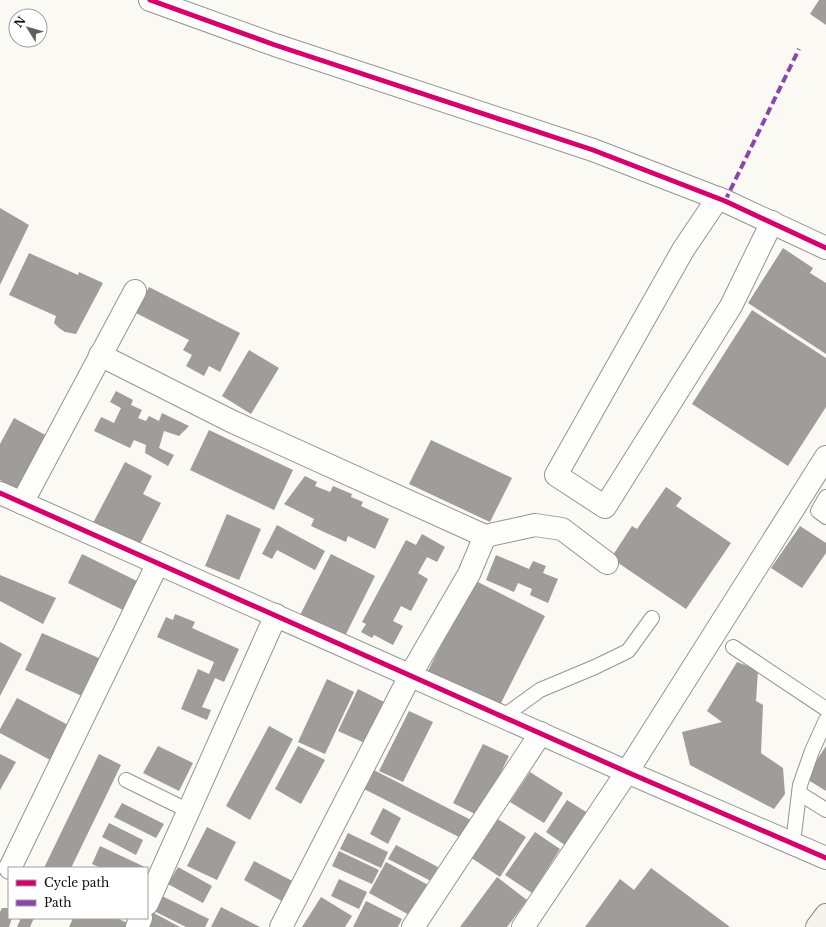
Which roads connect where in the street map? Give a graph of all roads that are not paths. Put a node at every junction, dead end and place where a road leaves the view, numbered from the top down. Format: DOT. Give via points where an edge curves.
graph roads {
  1 [pos="150,0"];
  2 [pos="718,198"];
  3 [pos="772,222"];
  4 [pos="826,248"];
  5 [pos="135,291"];
  6 [pos="100,355"];
  7 [pos="826,457"];
  8 [pos="826,497"];
  9 [pos="7,499"];
  10 [pos="826,517"];
  11 [pos="485,536"];
  12 [pos="158,562"];
  13 [pos="607,563"];
  14 [pos="276,615"];
  15 [pos="652,618"];
  16 [pos="734,647"];
  17 [pos="411,674"];
  18 [pos="826,709"];
  19 [pos="504,716"];
  20 [pos="826,720"];
  21 [pos="541,733"];
  22 [pos="627,772"];
  23 [pos="126,780"];
  24 [pos="799,793"];
  25 [pos="826,810"];
  26 [pos="188,811"];
  27 [pos="793,843"];
  28 [pos="826,858"];
  29 [pos="11,867"];
  30 [pos="148,902"];
  31 [pos="826,915"];
  32 [pos="281,927"];
  33 [pos="413,927"];
  34 [pos="523,927"];
  35 [pos="817,927"];
  1 -- 2 [label="street" via="275,45 594,150"];
  2 -- 3 [label="street"];
  2 -- 3 [label="street" via="683,250 556,475 605,507 731,306"];
  3 -- 4 [label="street"];
  5 -- 6 [label="street"];
  6 -- 9 [label="street"];
  6 -- 11 [label="street" via="230,421"];
  7 -- 22 [label="street"];
  8 -- 10 [label="lane" via="818,511"];
  9 -- 12 [label="street"];
  11 -- 13 [label="street" via="535,526 562,529"];
  11 -- 17 [label="street" via="469,574"];
  12 -- 14 [label="street"];
  12 -- 29 [label="street"];
  14 -- 17 [label="street"];
  14 -- 26 [label="street"];
  15 -- 19 [label="lane" via="628,651 540,690"];
  16 -- 18 [label="lane"];
  17 -- 19 [label="street"];
  17 -- 32 [label="street"];
  19 -- 21 [label="street"];
  20 -- 24 [label="lane" via="812,751"];
  21 -- 22 [label="street"];
  21 -- 33 [label="street"];
  22 -- 27 [label="street"];
  22 -- 34 [label="street"];
  23 -- 26 [label="lane"];
  24 -- 25 [label="lane"];
  24 -- 27 [label="lane"];
  26 -- 30 [label="street"];
  27 -- 28 [label="street"];
  31 -- 35 [label="street"];
}
